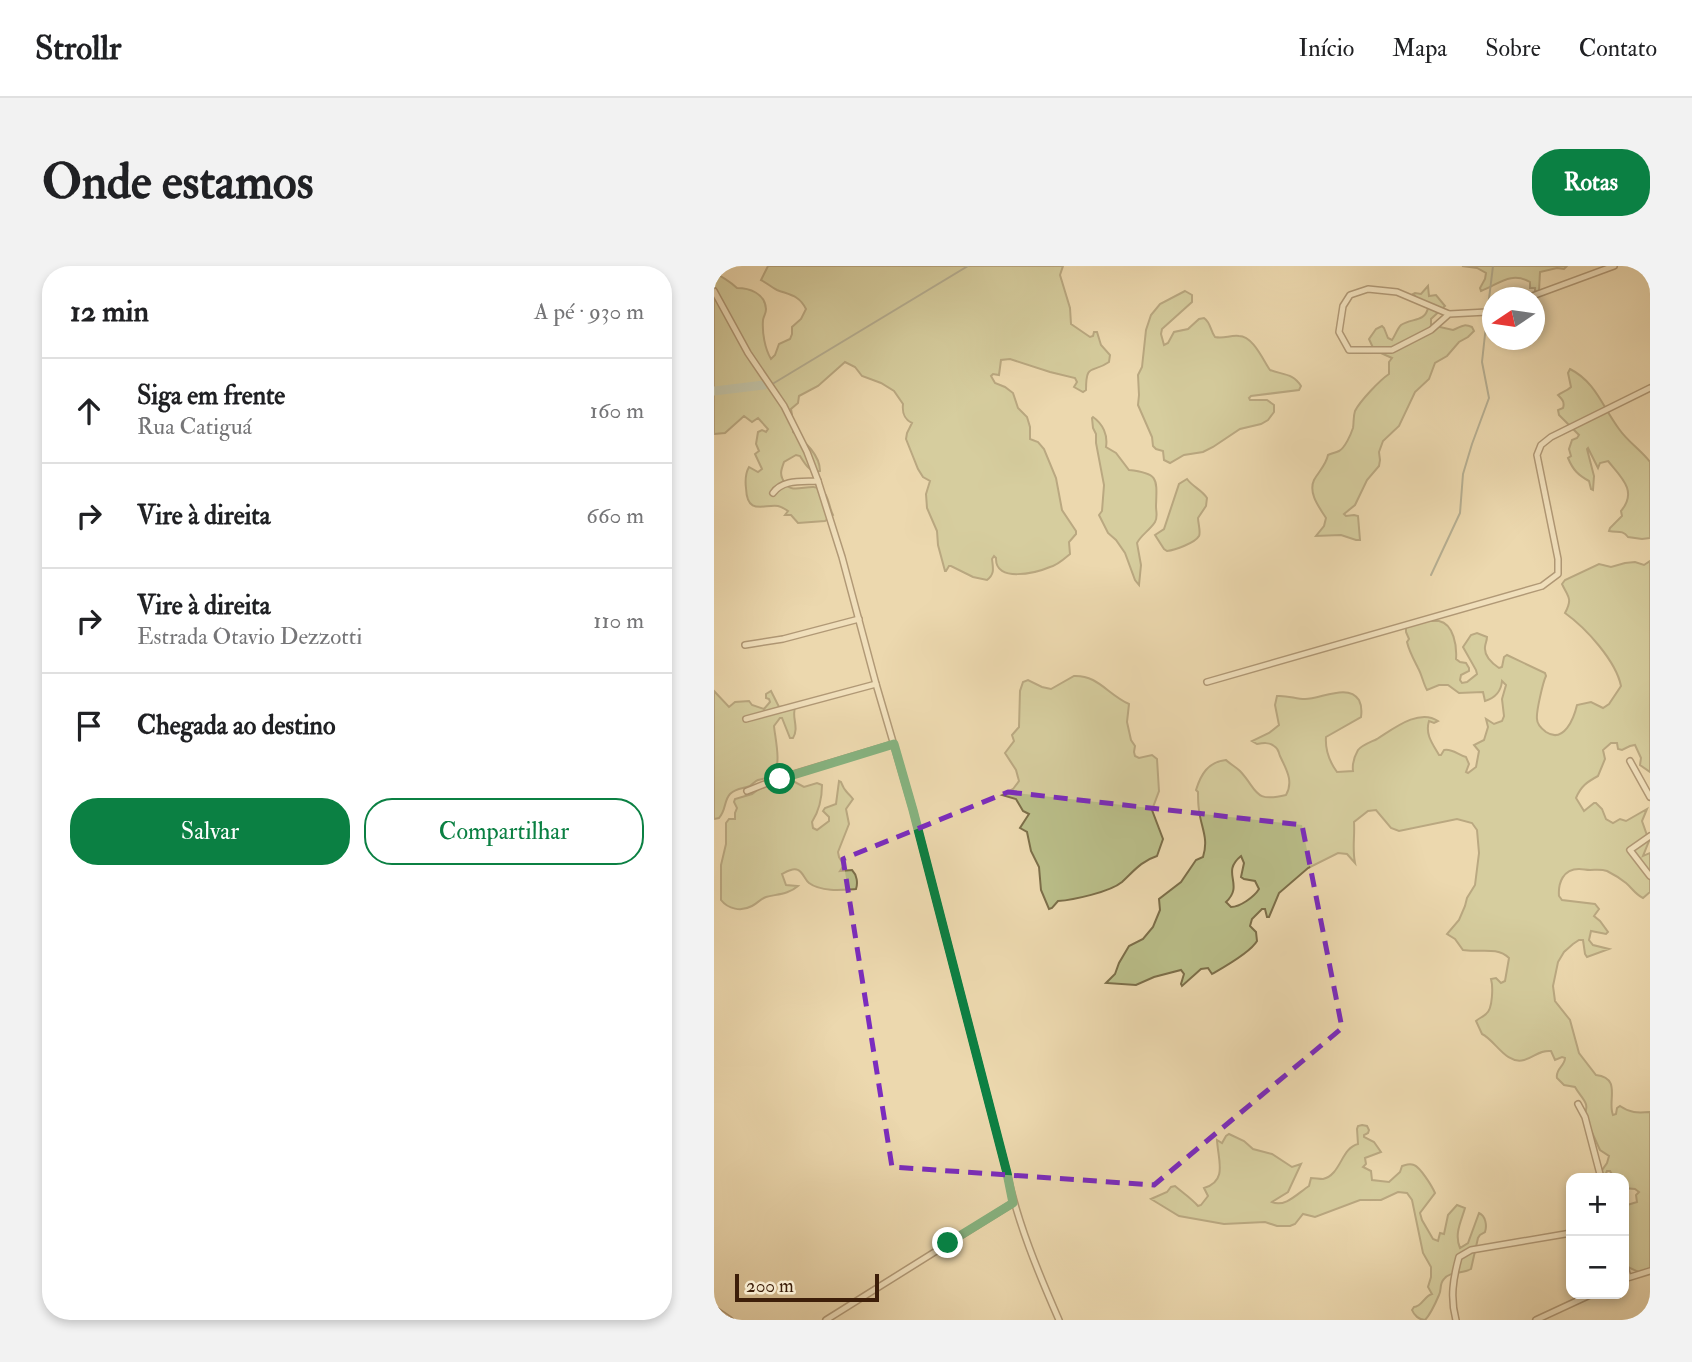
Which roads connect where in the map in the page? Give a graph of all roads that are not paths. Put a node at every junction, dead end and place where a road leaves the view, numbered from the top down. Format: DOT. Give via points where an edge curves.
graph roads {
  1 [pos="1614,266"];
  2 [pos="1545,291"];
  3 [pos="714,292"];
  4 [pos="1482,312"];
  5 [pos="1449,314"];
  6 [pos="1650,388"];
  7 [pos="818,481"];
  8 [pos="772,493"];
  9 [pos="859,619"];
  10 [pos="745,645"];
  11 [pos="1207,682"];
  12 [pos="876,684"];
  13 [pos="746,719"];
  14 [pos="894,744"];
  15 [pos="1630,761"];
  16 [pos="747,791"];
  17 [pos="1650,796"];
  18 [pos="1650,836"];
  19 [pos="1650,876"];
  20 [pos="1578,1104"];
  21 [pos="1600,1173"];
  22 [pos="1013,1203"];
  23 [pos="1566,1234"];
  24 [pos="1650,1271"];
  25 [pos="1629,1277"];
  26 [pos="1581,1299"];
  27 [pos="714,1309"];
  28 [pos="730,1320"];
  29 [pos="825,1320"];
  30 [pos="1059,1320"];
  31 [pos="1456,1320"];
  32 [pos="1536,1320"];
  1 -- 2 [label="street"];
  3 -- 7 [label="street" via="784,406"];
  4 -- 5 [label="street"];
  5 -- 5 [label="street" via="1397,292 1368,289 1346,300 1339,332 1349,350 1392,350 1431,330"];
  6 -- 11 [label="street" via="1541,445 1537,455 1558,559 1558,574 1542,586"];
  7 -- 8 [label="street" via="786,483"];
  7 -- 9 [label="street"];
  9 -- 10 [label="street"];
  9 -- 12 [label="street"];
  12 -- 13 [label="street"];
  12 -- 14 [label="street"];
  14 -- 16 [label="street"];
  14 -- 22 [label="street"];
  15 -- 17 [label="street"];
  18 -- 19 [label="street" via="1630,850"];
  20 -- 21 [label="street"];
  22 -- 29 [label="street"];
  22 -- 30 [label="street"];
  23 -- 31 [label="street" via="1471,1250 1459,1257 1452,1297"];
  24 -- 25 [label="street"];
  26 -- 32 [label="street"];
  27 -- 28 [label="street"];
}
